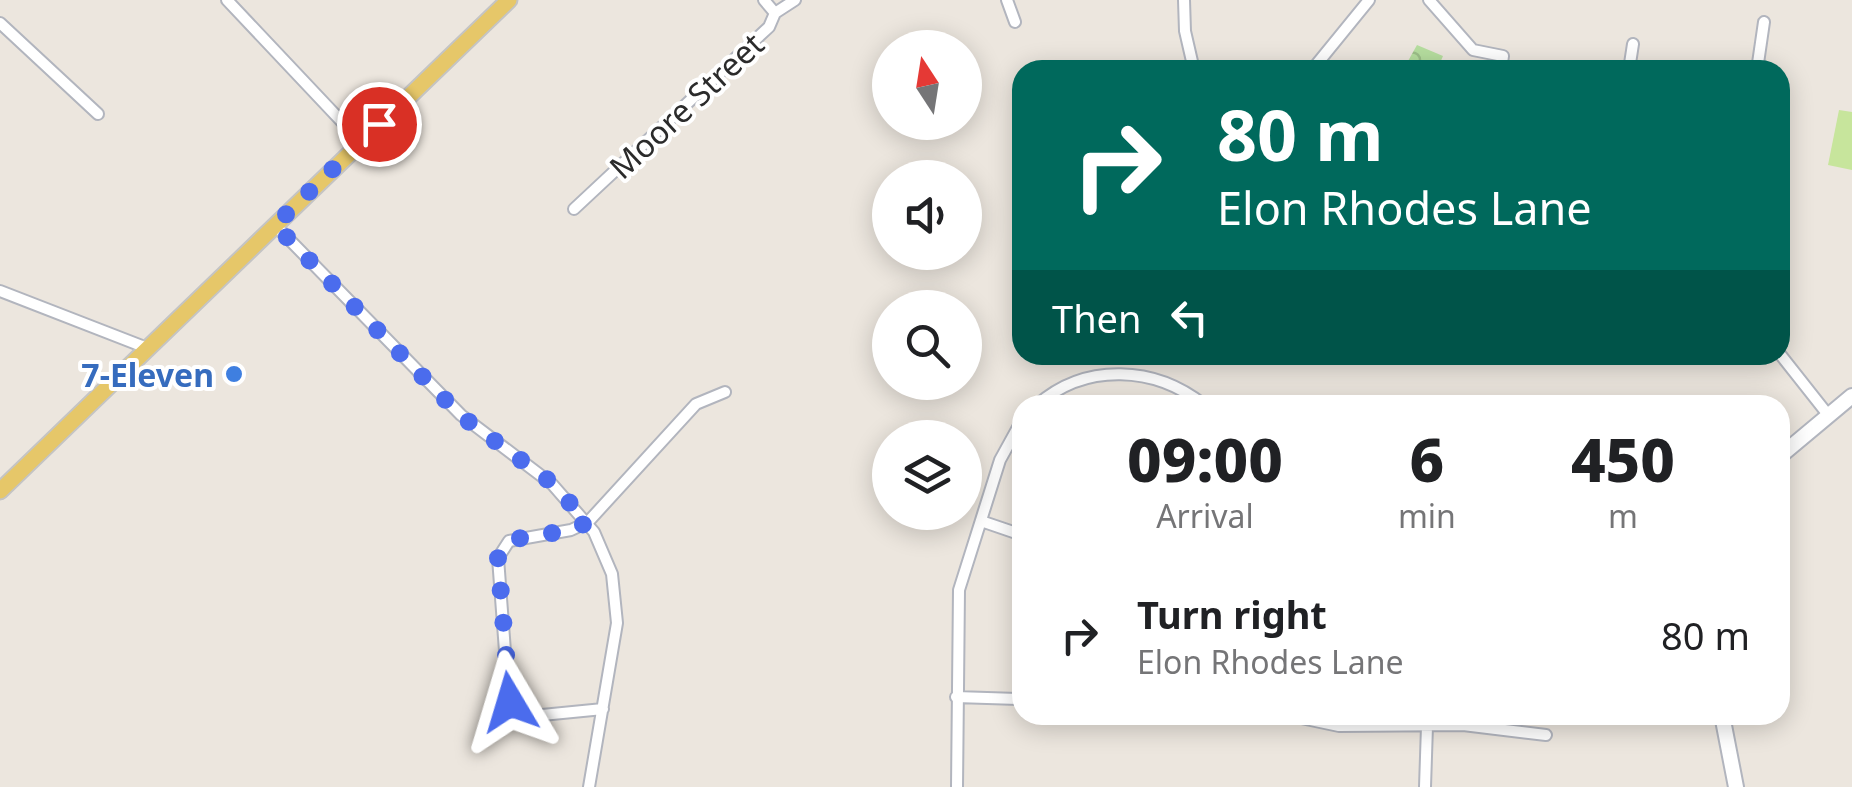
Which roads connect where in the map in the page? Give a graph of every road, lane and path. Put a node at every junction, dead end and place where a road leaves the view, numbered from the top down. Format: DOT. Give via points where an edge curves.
graph roads {
  1 [pos="226,0"];
  2 [pos="509,0"];
  3 [pos="764,0"];
  4 [pos="795,0"];
  5 [pos="1007,0"];
  6 [pos="1184,0"];
  7 [pos="1368,0"];
  8 [pos="1428,0"];
  9 [pos="775,13"];
  10 [pos="1015,22"];
  11 [pos="1764,22"];
  12 [pos="0,23"];
  13 [pos="1633,44"];
  14 [pos="1191,60"];
  15 [pos="1320,60"];
  16 [pos="1502,60"];
  17 [pos="1631,60"];
  18 [pos="1758,60"];
  19 [pos="98,114"];
  20 [pos="361,142"];
  21 [pos="574,209"];
  22 [pos="275,225"];
  23 [pos="0,291"];
  24 [pos="147,348"];
  25 [pos="1789,365"];
  26 [pos="725,392"];
  27 [pos="1053,395"];
  28 [pos="1187,395"];
  29 [pos="1852,396"];
  30 [pos="1829,416"];
  31 [pos="1012,438"];
  32 [pos="1790,448"];
  33 [pos="0,491"];
  34 [pos="982,515"];
  35 [pos="588,522"];
  36 [pos="982,522"];
  37 [pos="978,530"];
  38 [pos="1012,532"];
  39 [pos="956,697"];
  40 [pos="1012,699"];
  41 [pos="603,708"];
  42 [pos="1325,725"];
  43 [pos="1724,725"];
  44 [pos="1427,726"];
  45 [pos="1546,735"];
  46 [pos="589,787"];
  47 [pos="957,787"];
  48 [pos="1425,787"];
  49 [pos="1736,787"];
  1 -- 20 [label="street"];
  2 -- 20 [label="main road"];
  3 -- 9 [label="street"];
  4 -- 9 [label="street, Moore Street"];
  5 -- 10 [label="street"];
  6 -- 14 [label="street"];
  7 -- 15 [label="street"];
  8 -- 16 [label="street" via="1474,50"];
  9 -- 21 [label="street, Moore Street" via="770,27"];
  11 -- 18 [label="street"];
  12 -- 19 [label="street"];
  13 -- 17 [label="street"];
  20 -- 22 [label="main road"];
  22 -- 24 [label="main road"];
  22 -- 35 [label="street" via="461,416 548,480"];
  23 -- 24 [label="street"];
  24 -- 33 [label="main road"];
  25 -- 30 [label="street"];
  26 -- 35 [label="street" via="696,404"];
  27 -- 28 [label="street" via="1070,384 1123,373 1162,380"];
  29 -- 30 [label="main road"];
  30 -- 32 [label="main road"];
  31 -- 34 [label="street"];
  35 -- 41 [label="street" via="610,566 616,598"];
  35 -- 41 [label="street" via="509,540 497,568 514,710 532,716"];
  36 -- 38 [label="street"];
  37 -- 39 [label="street" via="958,601"];
  39 -- 40 [label="street"];
  39 -- 47 [label="street"];
  41 -- 46 [label="street"];
  42 -- 44 [label="street"];
  43 -- 49 [label="main road"];
  44 -- 45 [label="street"];
  44 -- 48 [label="street"];
}
